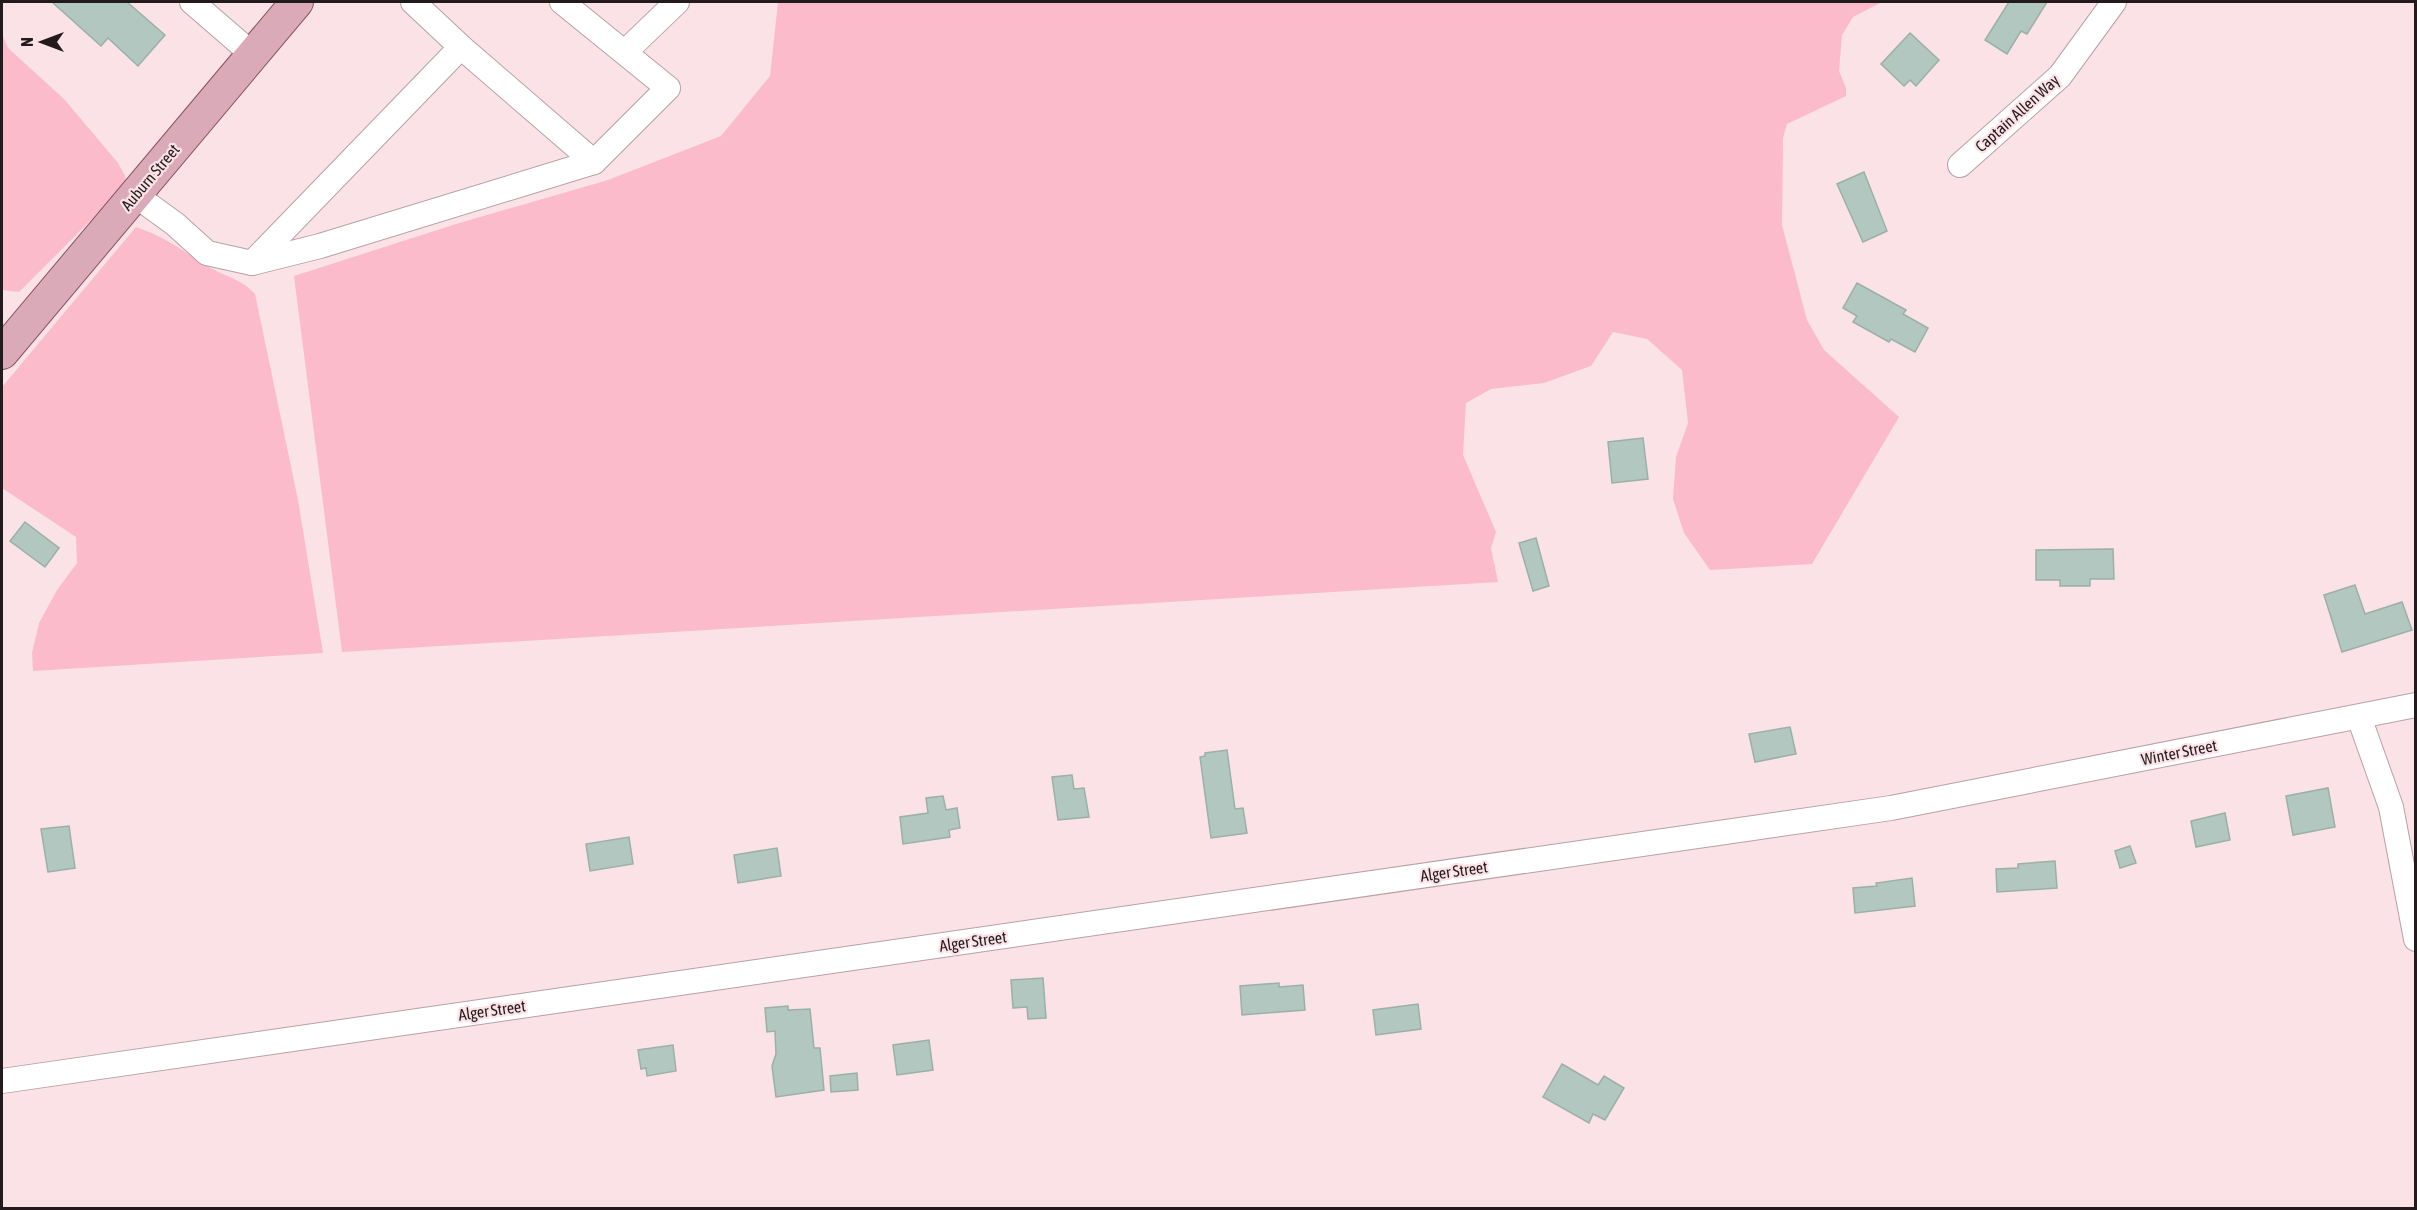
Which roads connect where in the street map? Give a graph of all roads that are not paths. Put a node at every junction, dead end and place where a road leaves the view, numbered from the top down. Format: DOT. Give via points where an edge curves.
graph roads {
  1 [pos="192,2"];
  2 [pos="297,2"];
  3 [pos="413,2"];
  4 [pos="562,2"];
  5 [pos="677,2"];
  6 [pos="2114,2"];
  7 [pos="461,47"];
  8 [pos="626,51"];
  9 [pos="252,54"];
  10 [pos="594,162"];
  11 [pos="1960,165"];
  12 [pos="135,195"];
  13 [pos="252,263"];
  14 [pos="2,352"];
  15 [pos="2415,705"];
  16 [pos="2359,717"];
  17 [pos="1943,798"];
  18 [pos="2415,939"];
  19 [pos="2,1081"];
  1 -- 9 [label="street"];
  2 -- 9 [label="main road, Auburn Street"];
  3 -- 7 [label="street"];
  4 -- 8 [label="street"];
  5 -- 8 [label="street"];
  6 -- 11 [label="street, Captain Allen Way" via="2060,76"];
  7 -- 10 [label="street"];
  7 -- 13 [label="street"];
  8 -- 10 [label="street" via="668,88"];
  9 -- 12 [label="main road, Auburn Street"];
  10 -- 13 [label="street"];
  12 -- 13 [label="street" via="207,253"];
  12 -- 14 [label="main road, Auburn Street"];
  15 -- 16 [label="street, Winter Street"];
  16 -- 17 [label="street, Winter Street"];
  16 -- 18 [label="street" via="2391,807"];
  17 -- 19 [label="street, Alger Street"];
}
